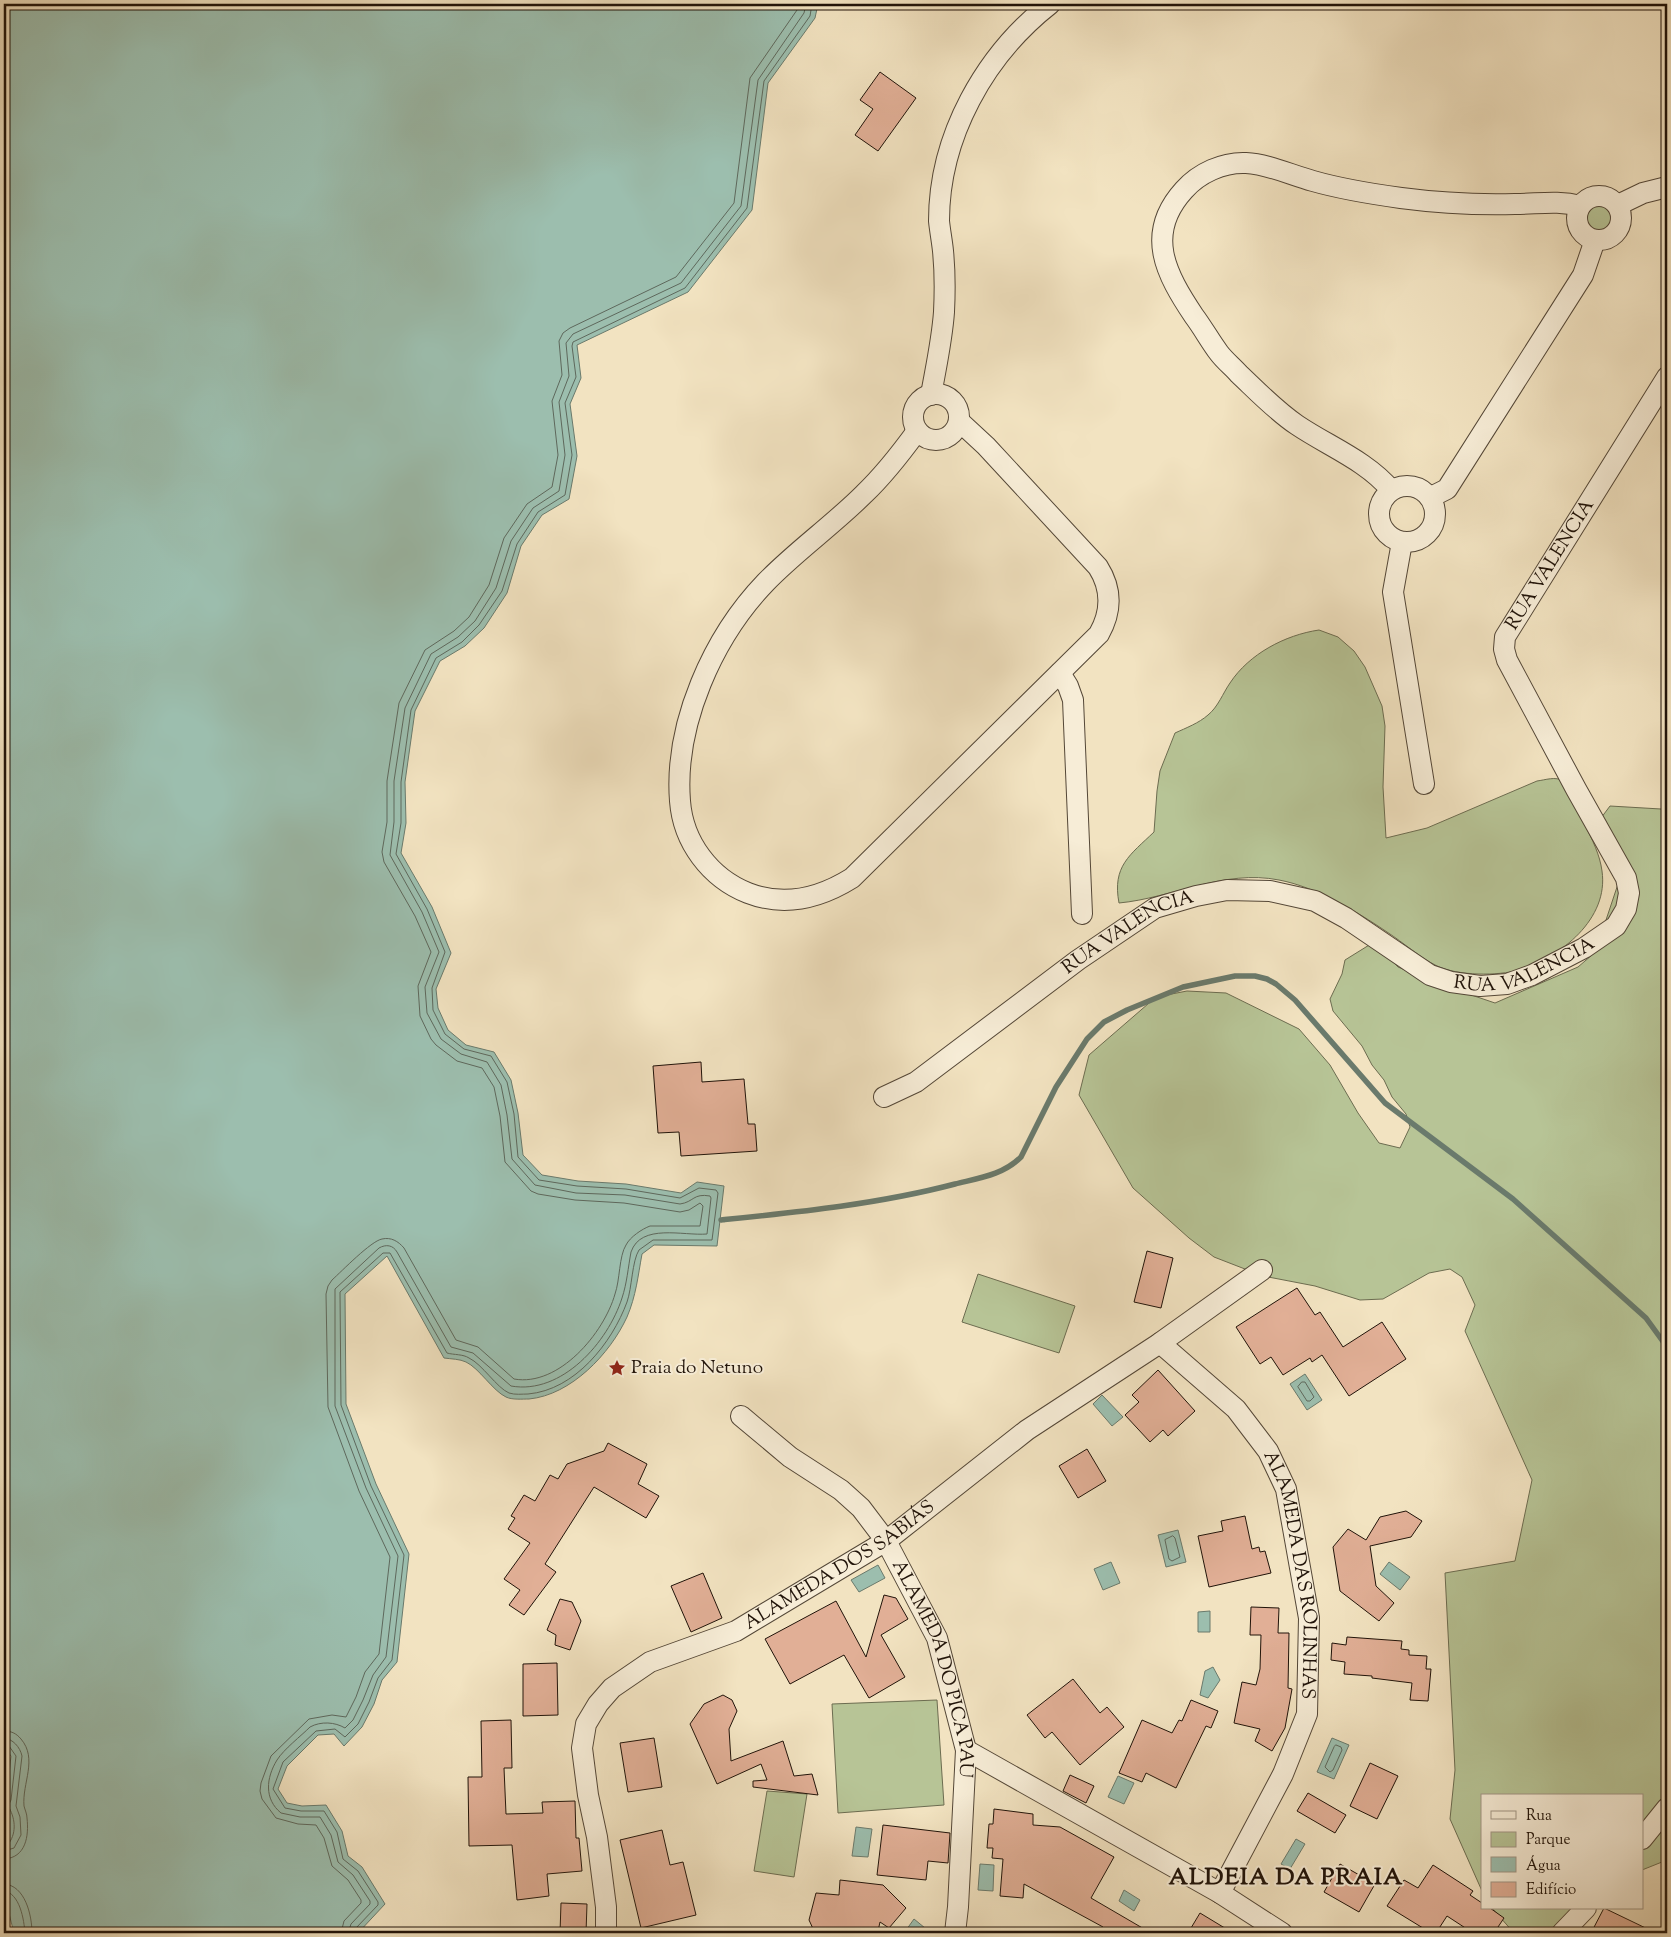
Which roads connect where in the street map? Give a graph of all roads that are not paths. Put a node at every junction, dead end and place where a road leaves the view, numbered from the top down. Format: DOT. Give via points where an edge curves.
graph roads {
  1 [pos="1050,4"];
  2 [pos="1667,187"];
  3 [pos="1618,205"];
  4 [pos="1580,206"];
  5 [pos="1595,240"];
  6 [pos="1667,377"];
  7 [pos="931,395"];
  8 [pos="959,421"];
  9 [pos="917,430"];
  10 [pos="1391,490"];
  11 [pos="1431,497"];
  12 [pos="1402,542"];
  13 [pos="1060,673"];
  14 [pos="1424,784"];
  15 [pos="1082,914"];
  16 [pos="884,1097"];
  17 [pos="1262,1270"];
  18 [pos="1160,1343"];
  19 [pos="741,1416"];
  20 [pos="886,1541"];
  21 [pos="966,1750"];
  22 [pos="1667,1808"];
  23 [pos="1644,1837"];
  24 [pos="1220,1893"];
  25 [pos="1584,1910"];
  26 [pos="606,1933"];
  27 [pos="955,1933"];
  28 [pos="1282,1933"];
  29 [pos="1562,1933"];
  1 -- 7 [label="street" via="1017,33 985,74 971,96 952,145 941,196 939,222 944,313"];
  2 -- 3 [label="street" via="1643,193"];
  3 -- 4 [label="street" via="1612,199 1595,196"];
  3 -- 5 [label="street" via="1622,213 1619,230 1612,237"];
  4 -- 5 [label="street" via="1577,222 1581,231"];
  4 -- 10 [label="street" via="1556,202 1468,204 1400,198 1244,163 1201,175 1179,196 1165,228 1165,262 1176,288 1220,355 1295,424 1374,473"];
  5 -- 11 [label="street" via="1582,275 1447,489"];
  6 -- 16 [label="street, RUA VALENCIA" via="1505,637 1507,660 1528,702 1626,878 1629,894 1626,909 1616,926 1584,948 1532,975 1508,984 1480,986 1451,982 1430,974 1315,901 1270,891 1227,890 1196,896 1155,908 1078,960 916,1082"];
  7 -- 8 [label="street" via="948,398 955,404"];
  7 -- 9 [label="street" via="916,405 913,422"];
  8 -- 9 [label="street" via="955,430 941,440 924,437"];
  8 -- 13 [label="street" via="986,446 1104,576 1109,596 1104,626 1100,634"];
  9 -- 13 [label="street" via="870,488 766,582 747,604 714,654 692,708 681,764 680,809 691,842 711,870 739,889 755,895 788,900 822,894 838,887 852,878"];
  10 -- 11 [label="street" via="1413,485"];
  10 -- 12 [label="street" via="1383,498 1379,520 1392,538"];
  11 -- 12 [label="street" via="1436,508 1432,529 1414,542"];
  12 -- 14 [label="street" via="1393,592"];
  13 -- 15 [label="street" via="1073,700"];
  17 -- 18 [label="street, ALAMEDA DOS SABIÁS"];
  18 -- 20 [label="street, ALAMEDA DOS SABIÁS" via="1027,1430"];
  18 -- 24 [label="street, ALAMEDA DAS ROLINHAS" via="1236,1409 1268,1451 1286,1490 1309,1618 1308,1714 1283,1774"];
  19 -- 20 [label="street, ALAMEDA DO PICA PAU" via="790,1457 848,1496"];
  20 -- 21 [label="street, ALAMEDA DO PICA PAU" via="937,1638"];
  20 -- 26 [label="street, ALAMEDA DOS SABIÁS" via="736,1631 650,1662 612,1688 598,1704 586,1724 582,1748 605,1898"];
  21 -- 24 [label="street"];
  21 -- 27 [label="street, ALAMEDA DO PICA PAU"];
  22 -- 23 [label="street"];
  24 -- 28 [label="street"];
  25 -- 29 [label="street"];
}
